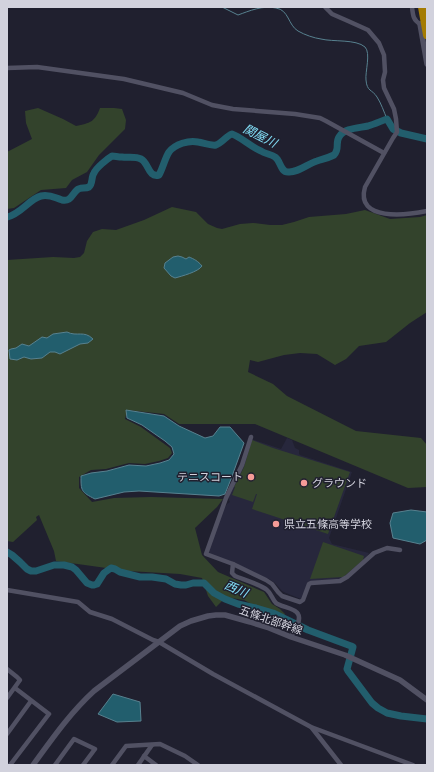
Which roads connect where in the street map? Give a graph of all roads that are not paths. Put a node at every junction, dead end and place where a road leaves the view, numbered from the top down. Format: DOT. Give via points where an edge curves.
graph roads {
  1 [pos="325,7"];
  2 [pos="412,7"];
  3 [pos="422,7"];
  4 [pos="424,20"];
  5 [pos="427,35"];
  6 [pos="427,64"];
  7 [pos="7,68"];
  8 [pos="384,153"];
  9 [pos="427,211"];
  10 [pos="251,437"];
  11 [pos="400,550"];
  12 [pos="233,564"];
  13 [pos="7,590"];
  14 [pos="291,637"];
  15 [pos="159,642"];
  16 [pos="7,669"];
  17 [pos="15,688"];
  18 [pos="7,698"];
  19 [pos="427,700"];
  20 [pos="31,701"];
  21 [pos="311,727"];
  22 [pos="7,734"];
  23 [pos="152,745"];
  24 [pos="144,756"];
  25 [pos="10,765"];
  26 [pos="33,765"];
  27 [pos="55,765"];
  28 [pos="83,765"];
  29 [pos="112,765"];
  30 [pos="138,765"];
  31 [pos="156,765"];
  32 [pos="198,765"];
  33 [pos="341,765"];
  34 [pos="413,765"];
  1 -- 8 [label="street" via="332,14 368,30 379,43 384,56 384,88 394,109 397,132"];
  2 -- 4 [label="street" via="416,22"];
  3 -- 4 [label="highway"];
  4 -- 5 [label="highway"];
  4 -- 6 [label="street"];
  7 -- 8 [label="street" via="37,67 124,79 183,93 212,105 232,109 320,118"];
  8 -- 9 [label="street" via="365,186 366,204 372,210 390,214"];
  10 -- 12 [label="street" via="206,554"];
  11 -- 12 [label="street" via="387,548 374,553 340,581 309,584 300,602 282,596 269,582"];
  12 -- 14 [label="street" via="232,572 235,576 266,589 274,602 296,611 299,619"];
  13 -- 15 [label="street" via="78,602 90,612 112,619"];
  14 -- 15 [label="street, 五條北部幹線" via="250,622 216,615 191,620"];
  14 -- 19 [label="street, 五條北部幹線" via="345,655 394,677"];
  15 -- 21 [label="street"];
  15 -- 26 [label="street, 五條北部幹線" via="82,702"];
  16 -- 17 [label="street" via="20,680"];
  17 -- 18 [label="street"];
  17 -- 20 [label="street"];
  20 -- 22 [label="street"];
  20 -- 25 [label="street" via="48,714"];
  21 -- 33 [label="street"];
  21 -- 34 [label="street"];
  23 -- 24 [label="street"];
  23 -- 29 [label="street" via="126,746"];
  23 -- 32 [label="street" via="160,744"];
  24 -- 30 [label="street"];
  24 -- 31 [label="street"];
  27 -- 28 [label="street" via="74,739 95,749"];
}
